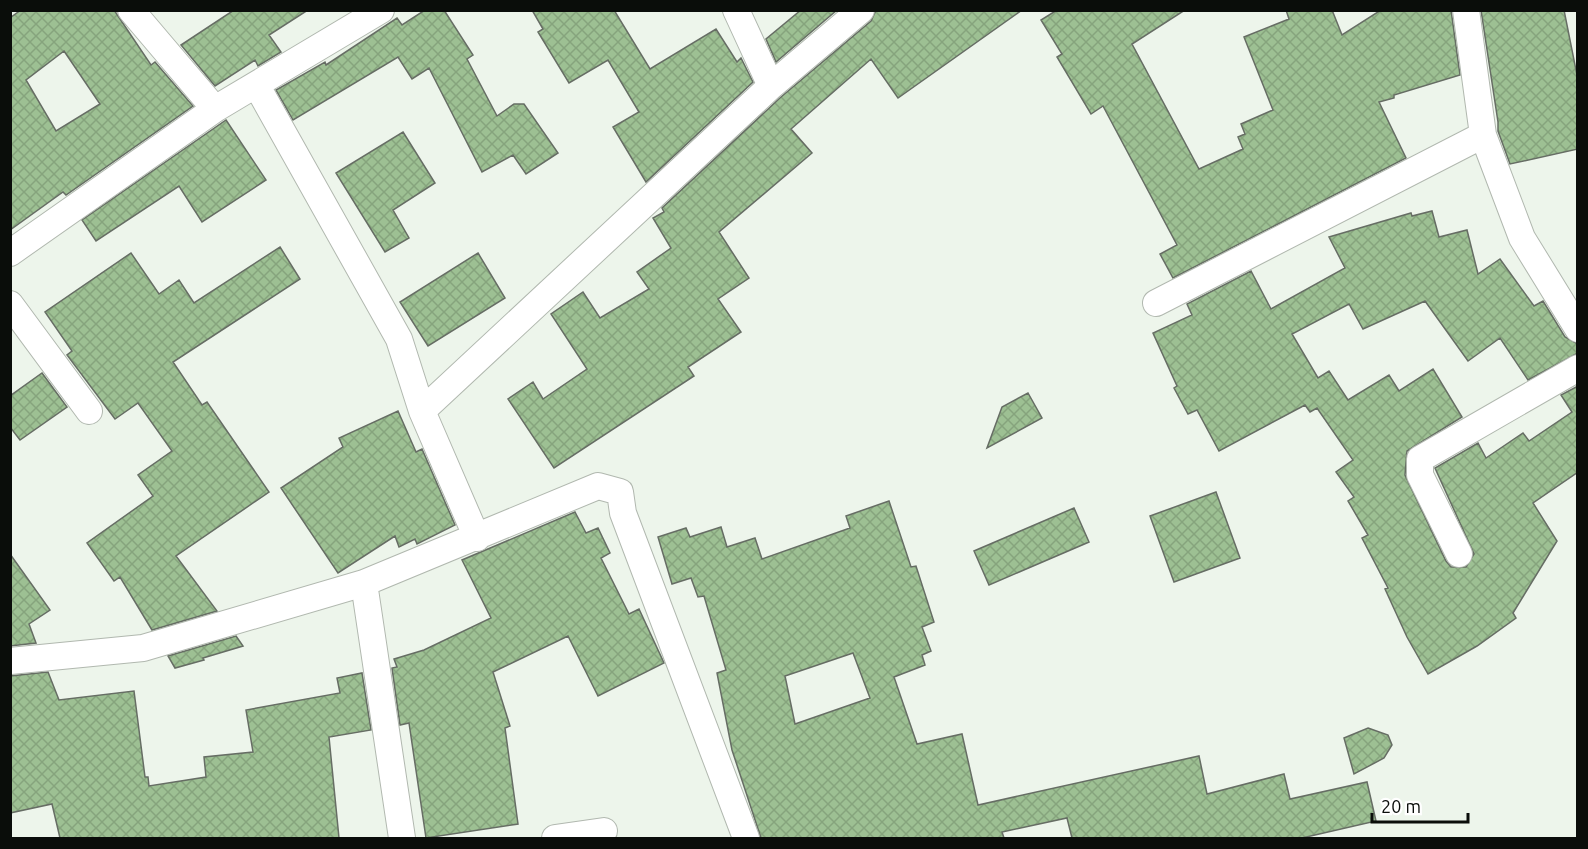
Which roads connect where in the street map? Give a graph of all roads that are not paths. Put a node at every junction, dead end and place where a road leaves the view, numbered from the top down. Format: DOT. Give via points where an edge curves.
graph roads {
  1 [pos="131,10"];
  2 [pos="381,10"];
  3 [pos="736,10"];
  4 [pos="861,10"];
  5 [pos="1467,10"];
  6 [pos="256,86"];
  7 [pos="771,86"];
  8 [pos="214,109"];
  9 [pos="1483,135"];
  10 [pos="10,253"];
  11 [pos="1156,303"];
  12 [pos="10,304"];
  13 [pos="1578,329"];
  14 [pos="1578,368"];
  15 [pos="89,411"];
  16 [pos="422,411"];
  17 [pos="477,538"];
  18 [pos="1459,554"];
  19 [pos="364,583"];
  20 [pos="10,661"];
  21 [pos="604,831"];
  22 [pos="402,838"];
  23 [pos="555,838"];
  24 [pos="747,838"];
  1 -- 8 [label="street"];
  2 -- 6 [label="street"];
  3 -- 7 [label="street"];
  4 -- 7 [label="street"];
  5 -- 9 [label="street"];
  6 -- 8 [label="street"];
  6 -- 16 [label="street" via="399,339"];
  7 -- 16 [label="street"];
  8 -- 10 [label="street"];
  9 -- 11 [label="street"];
  9 -- 13 [label="street" via="1522,238"];
  12 -- 15 [label="street"];
  14 -- 18 [label="street" via="1420,459 1420,475"];
  16 -- 17 [label="street"];
  17 -- 19 [label="street"];
  17 -- 24 [label="street" via="598,486 620,492 622,513"];
  19 -- 20 [label="street" via="142,648"];
  19 -- 22 [label="street"];
  21 -- 23 [label="street"];
}
